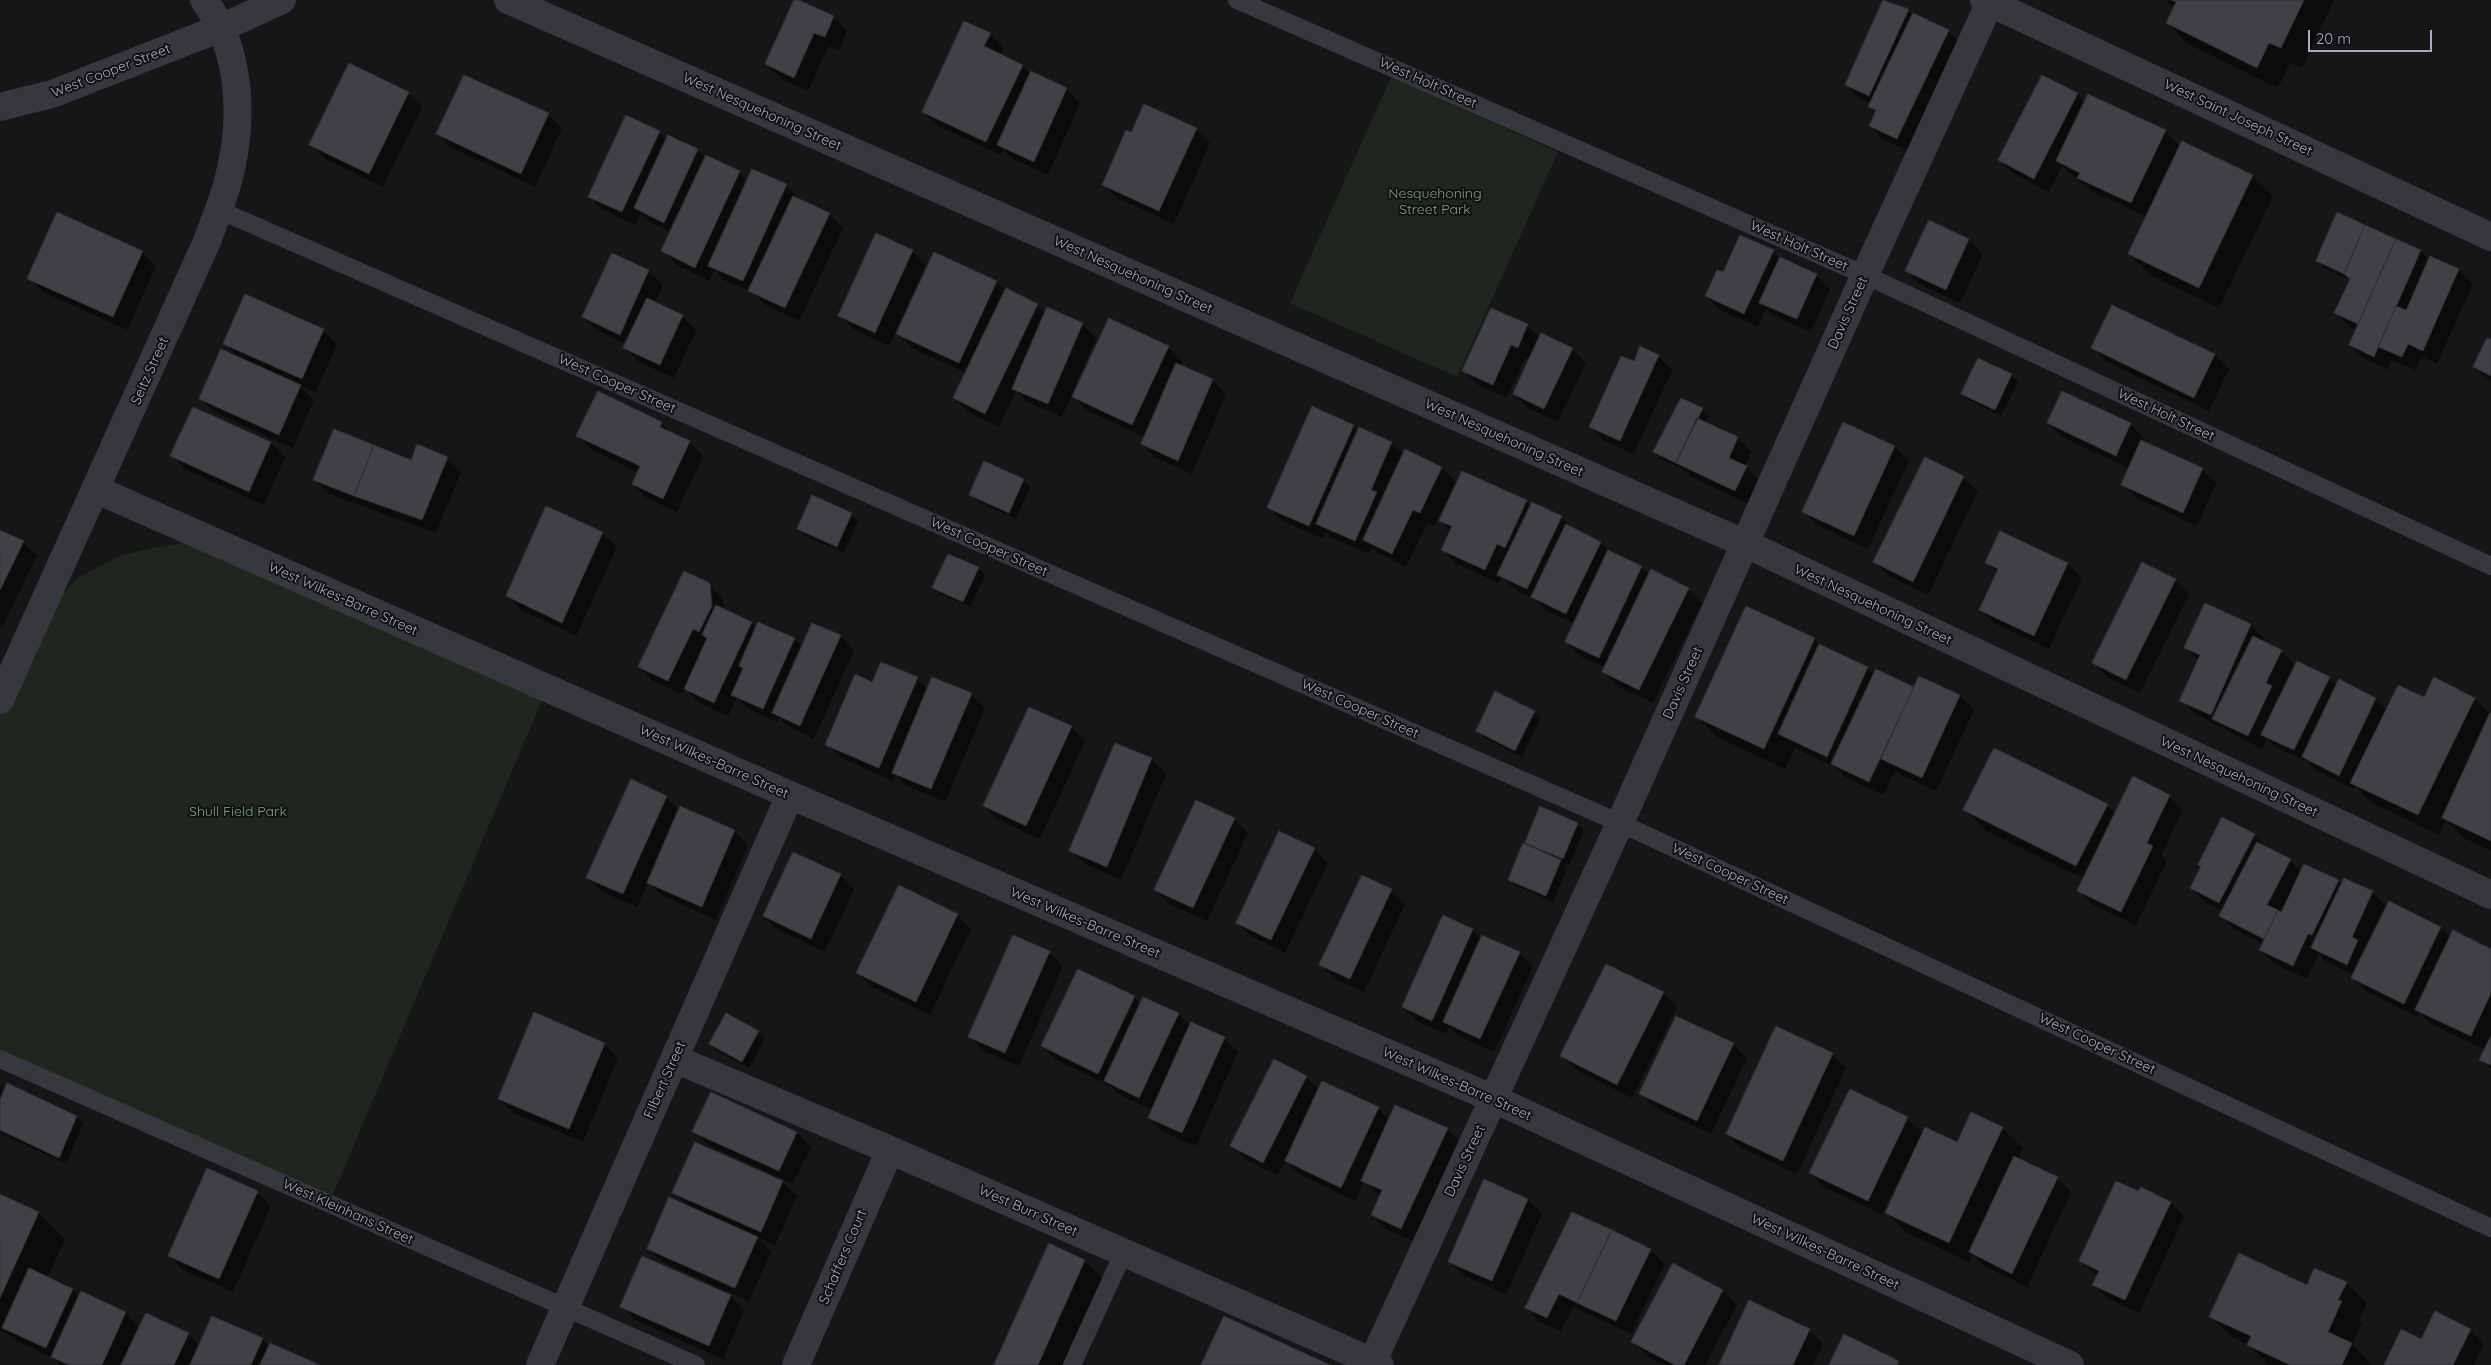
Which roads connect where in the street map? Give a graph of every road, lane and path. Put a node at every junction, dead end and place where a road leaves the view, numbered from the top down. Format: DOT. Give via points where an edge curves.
graph roads {
  1 [pos="204,0"];
  2 [pos="282,0"];
  3 [pos="508,0"];
  4 [pos="1237,0"];
  5 [pos="1988,1"];
  6 [pos="221,28"];
  7 [pos="0,107"];
  8 [pos="219,210"];
  9 [pos="2491,237"];
  10 [pos="1865,275"];
  11 [pos="97,490"];
  12 [pos="1746,544"];
  13 [pos="2491,566"];
  14 [pos="6,671"];
  15 [pos="0,700"];
  16 [pos="790,795"];
  17 [pos="1620,823"];
  18 [pos="2491,895"];
  19 [pos="0,1059"];
  20 [pos="675,1059"];
  21 [pos="1494,1100"];
  22 [pos="890,1150"];
  23 [pos="2491,1228"];
  24 [pos="1124,1254"];
  25 [pos="566,1308"];
  26 [pos="1375,1364"];
  27 [pos="540,1365"];
  28 [pos="696,1365"];
  29 [pos="796,1365"];
  30 [pos="1072,1365"];
  31 [pos="2070,1365"];
  1 -- 6 [label="street, Seitz Street"];
  2 -- 6 [label="street"];
  3 -- 12 [label="street, West Nesquehoning Street"];
  4 -- 10 [label="lane, West Holt Street"];
  5 -- 9 [label="street, West Saint Joseph Street"];
  5 -- 10 [label="street, Davis Street"];
  6 -- 7 [label="street, West Cooper Street" via="52,94"];
  6 -- 8 [label="street, Seitz Street" via="232,58 238,99 233,154"];
  8 -- 11 [label="street, Seitz Street"];
  8 -- 17 [label="lane, West Cooper Street"];
  10 -- 12 [label="street, Davis Street"];
  10 -- 13 [label="lane, West Holt Street"];
  11 -- 14 [label="street, Seitz Street"];
  11 -- 16 [label="street, West Wilkes-Barre Street"];
  12 -- 17 [label="street, Davis Street"];
  12 -- 18 [label="street, West Nesquehoning Street"];
  14 -- 15 [label="street, Seitz Street"];
  16 -- 20 [label="street, Filbert Street"];
  16 -- 21 [label="street, West Wilkes-Barre Street"];
  17 -- 21 [label="street, Davis Street"];
  17 -- 23 [label="lane, West Cooper Street"];
  19 -- 25 [label="lane, West Kleinhans Street"];
  20 -- 22 [label="street, West Burr Street"];
  20 -- 25 [label="street, Filbert Street"];
  21 -- 26 [label="street, Davis Street"];
  21 -- 31 [label="street, West Wilkes-Barre Street"];
  22 -- 24 [label="street, West Burr Street"];
  22 -- 29 [label="street, Schaffers Court"];
  24 -- 26 [label="street, West Burr Street"];
  24 -- 30 [label="lane"];
  25 -- 27 [label="street, Filbert Street"];
  25 -- 28 [label="lane, West Kleinhans Street"];
}
